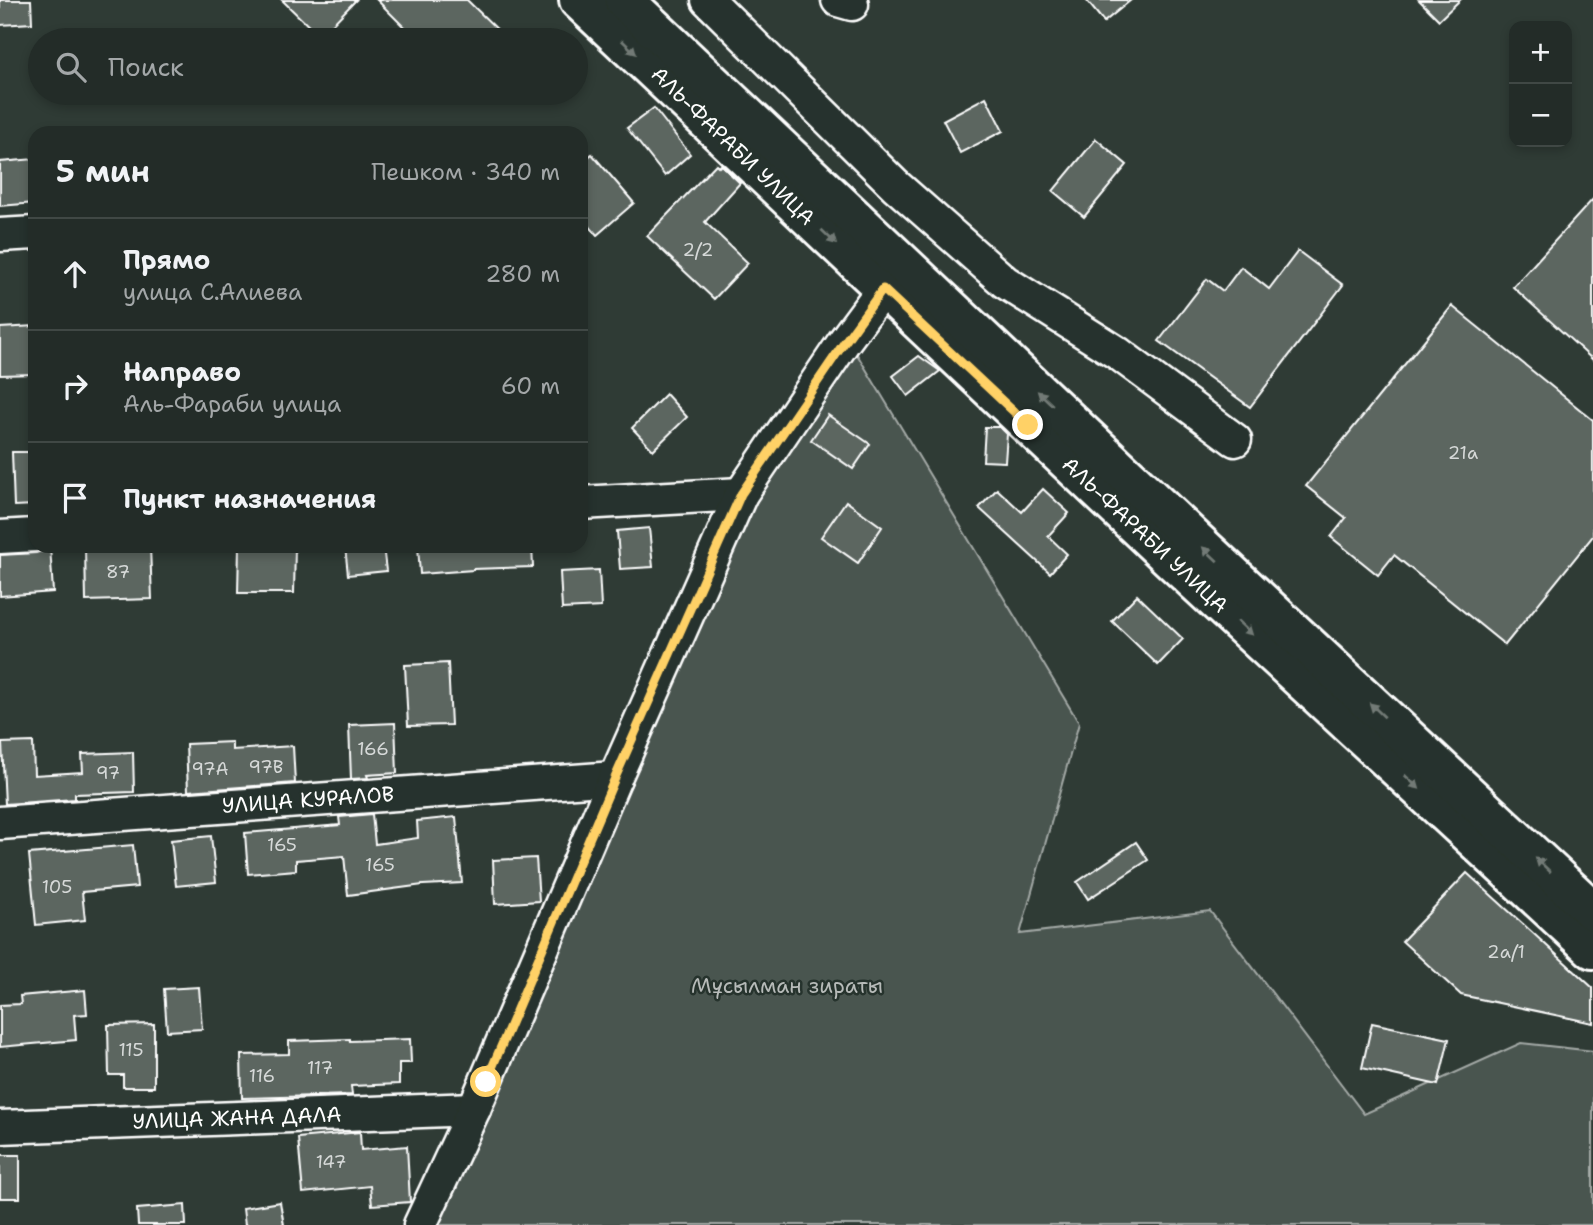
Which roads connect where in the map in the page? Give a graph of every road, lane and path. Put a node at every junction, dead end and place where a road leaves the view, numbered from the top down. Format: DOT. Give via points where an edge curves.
graph roads {
  1 [pos="579,0"];
  2 [pos="624,0"];
  3 [pos="708,0"];
  4 [pos="28,233"];
  5 [pos="0,235"];
  6 [pos="894,278"];
  7 [pos="1235,440"];
  8 [pos="741,494"];
  9 [pos="588,503"];
  10 [pos="28,535"];
  11 [pos="0,537"];
  12 [pos="615,778"];
  13 [pos="0,823"];
  14 [pos="1593,911"];
  15 [pos="1593,949"];
  16 [pos="474,1109"];
  17 [pos="0,1127"];
  18 [pos="420,1225"];
  1 -- 6 [label="main road, АЛЬ-ФАРАБИ УЛИЦА, one-way"];
  2 -- 6 [label="main road, АЛЬ-ФАРАБИ УЛИЦА"];
  3 -- 7 [label="street" via="895,185 1005,282 1119,354"];
  4 -- 5 [label="street"];
  6 -- 8 [label="street"];
  14 -- 6 [label="main road, АЛЬ-ФАРАБИ УЛИЦА, one-way"];
  6 -- 15 [label="main road, АЛЬ-ФАРАБИ УЛИЦА, one-way" via="1164,553"];
  8 -- 9 [label="street"];
  8 -- 12 [label="street"];
  10 -- 11 [label="street"];
  12 -- 13 [label="street, УЛИЦА КУРАЛОВ"];
  12 -- 16 [label="street"];
  16 -- 17 [label="street, УЛИЦА ЖАНА ДАЛА"];
  16 -- 18 [label="street"];
}
